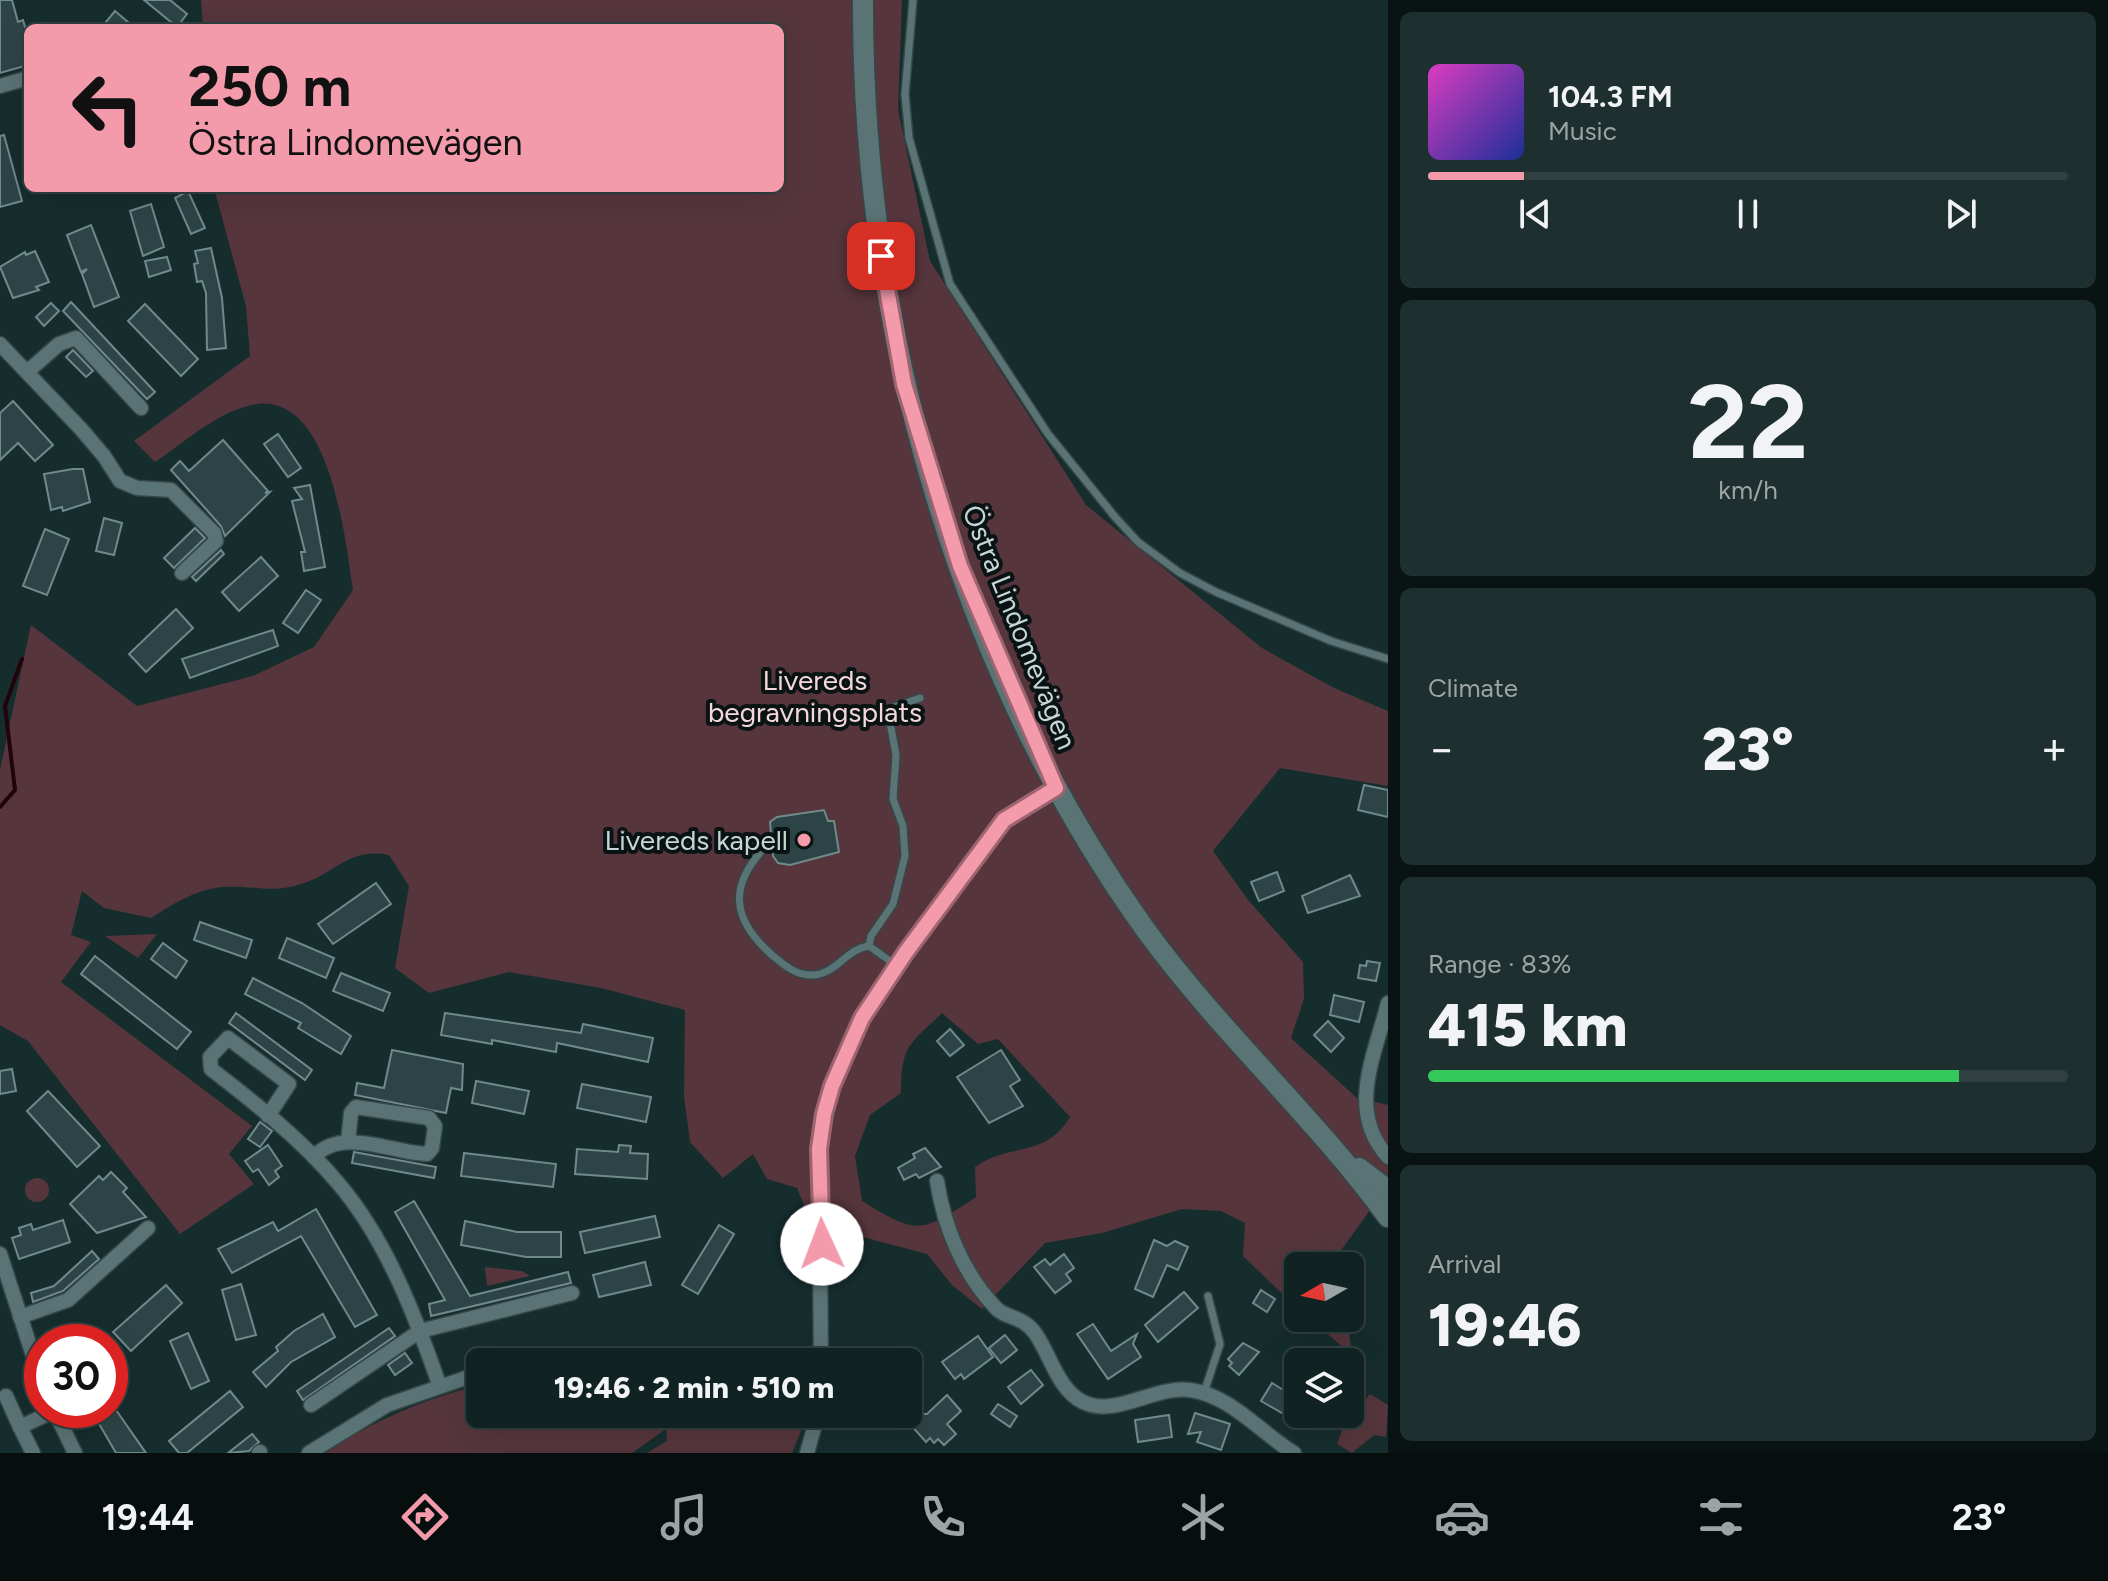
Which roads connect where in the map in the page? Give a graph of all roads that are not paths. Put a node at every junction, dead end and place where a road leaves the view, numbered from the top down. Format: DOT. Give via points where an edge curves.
graph roads {
  1 [pos="863,0"];
  2 [pos="913,0"];
  3 [pos="24,79"];
  4 [pos="0,86"];
  5 [pos="0,344"];
  6 [pos="27,372"];
  7 [pos="141,408"];
  8 [pos="182,573"];
  9 [pos="1388,659"];
  10 [pos="920,698"];
  11 [pos="1056,788"];
  12 [pos="767,845"];
  13 [pos="869,946"];
  14 [pos="897,966"];
  15 [pos="1388,1003"];
  16 [pos="268,1116"];
  17 [pos="348,1142"];
  18 [pos="314,1157"];
  19 [pos="1388,1157"];
  20 [pos="937,1181"];
  21 [pos="1384,1199"];
  22 [pos="148,1228"];
  23 [pos="0,1254"];
  24 [pos="572,1293"];
  25 [pos="1208,1296"];
  26 [pos="20,1317"];
  27 [pos="24,1329"];
  28 [pos="420,1331"];
  29 [pos="821,1348"];
  30 [pos="466,1377"];
  31 [pos="439,1384"];
  32 [pos="1204,1393"];
  33 [pos="6,1396"];
  34 [pos="311,1405"];
  35 [pos="24,1425"];
  36 [pos="20,1427"];
  37 [pos="63,1428"];
  38 [pos="814,1428"];
  39 [pos="33,1453"];
  40 [pos="75,1453"];
  41 [pos="309,1453"];
  42 [pos="807,1453"];
  43 [pos="1294,1453"];
  1 -- 11 [label="street, Östra Lindomevägen" via="868,153 904,384 960,566"];
  2 -- 9 [label="lane" via="905,94 909,138 950,284 1063,454 1130,534 1180,573 1320,636"];
  3 -- 4 [label="street"];
  5 -- 6 [label="street"];
  6 -- 7 [label="street" via="59,344 76,338"];
  6 -- 8 [label="street" via="104,456 120,481 171,490 214,533 216,541"];
  10 -- 13 [label="lane" via="890,711 896,755 893,799 903,826 905,856 893,904"];
  11 -- 14 [label="street" via="1004,820"];
  11 -- 21 [label="street, Östra Lindomevägen" via="1148,932 1324,1141"];
  12 -- 13 [label="lane" via="749,863 739,899 743,920 756,941 785,966 808,975 829,971 851,952"];
  13 -- 14 [label="lane"];
  14 -- 29 [label="street" via="862,1018 824,1114 819,1149"];
  15 -- 19 [label="street" via="1370,1066 1365,1108 1374,1138"];
  16 -- 16 [label="street" via="208,1064 228,1038 289,1084"];
  16 -- 18 [label="street"];
  17 -- 17 [label="street" via="427,1154 435,1126 429,1118 356,1107"];
  17 -- 18 [label="street" via="332,1143"];
  18 -- 28 [label="street" via="340,1185 379,1246"];
  20 -- 32 [label="street" via="946,1223 975,1282 998,1311 1026,1322 1081,1401 1107,1405 1179,1389"];
  22 -- 26 [label="street" via="68,1300"];
  23 -- 26 [label="street"];
  24 -- 28 [label="street"];
  25 -- 32 [label="lane" via="1220,1344"];
  26 -- 27 [label="street"];
  28 -- 31 [label="street"];
  28 -- 34 [label="street"];
  30 -- 31 [label="street"];
  31 -- 41 [label="street" via="387,1405"];
  32 -- 43 [label="street"];
  33 -- 36 [label="street"];
  35 -- 36 [label="street"];
  36 -- 39 [label="street"];
  37 -- 40 [label="street"];
  38 -- 42 [label="street"];
}
